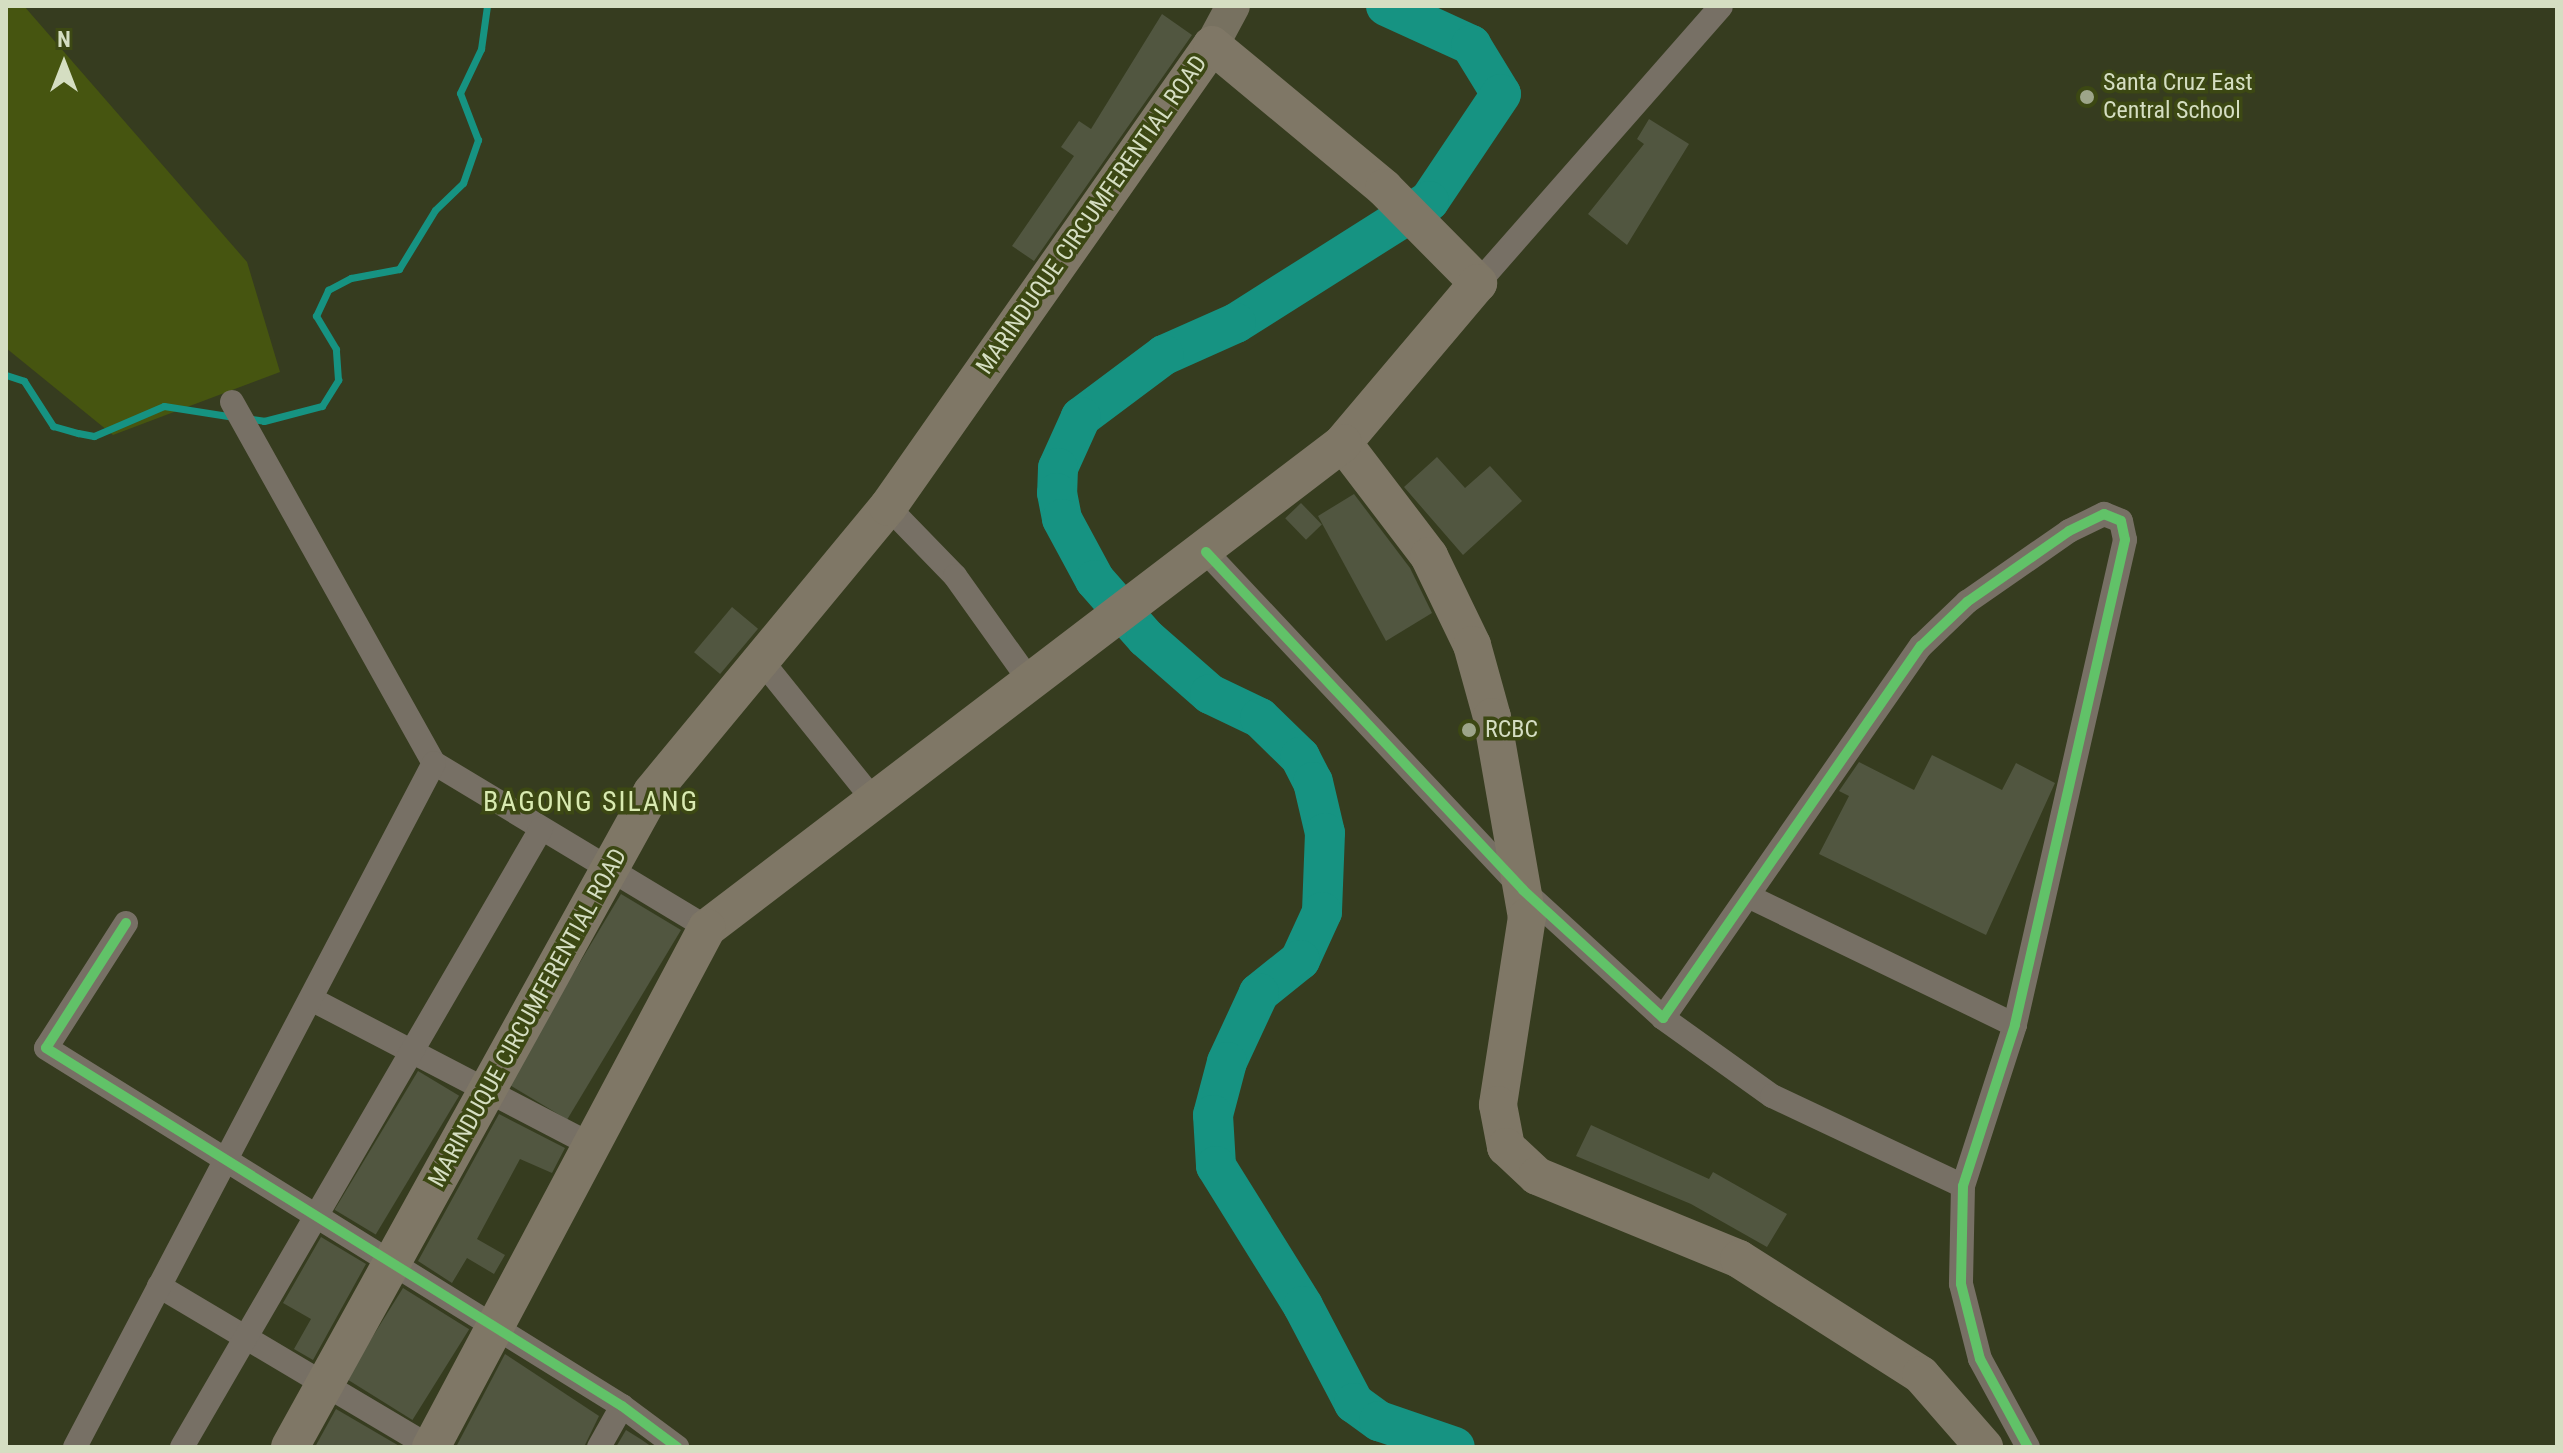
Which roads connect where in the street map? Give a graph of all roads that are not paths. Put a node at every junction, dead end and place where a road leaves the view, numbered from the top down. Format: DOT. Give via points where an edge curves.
graph roads {
  1 [pos="1233,6"];
  2 [pos="1721,6"];
  3 [pos="1212,45"];
  4 [pos="1478,283"];
  5 [pos="232,402"];
  6 [pos="1343,443"];
  7 [pos="888,507"];
  8 [pos="1206,552"];
  9 [pos="761,660"];
  10 [pos="1032,684"];
  11 [pos="434,763"];
  12 [pos="875,802"];
  13 [pos="541,829"];
  14 [pos="610,871"];
  15 [pos="1523,890"];
  16 [pos="1752,898"];
  17 [pos="126,923"];
  18 [pos="707,928"];
  19 [pos="311,999"];
  20 [pos="1663,1018"];
  21 [pos="2015,1025"];
  22 [pos="412,1052"];
  23 [pos="488,1091"];
  24 [pos="592,1145"];
  25 [pos="225,1161"];
  26 [pos="1963,1186"];
  27 [pos="315,1218"];
  28 [pos="391,1265"];
  29 [pos="159,1286"];
  30 [pos="493,1330"];
  31 [pos="246,1337"];
  32 [pos="324,1384"];
  33 [pos="622,1406"];
  34 [pos="75,1447"];
  35 [pos="182,1447"];
  36 [pos="290,1447"];
  37 [pos="430,1447"];
  38 [pos="599,1447"];
  39 [pos="677,1447"];
  40 [pos="1984,1447"];
  41 [pos="2028,1447"];
  1 -- 3 [label="street"];
  2 -- 4 [label="street"];
  3 -- 4 [label="main road, MARINDUQUE CIRCUMFERENTIAL ROAD" via="1384,188"];
  3 -- 7 [label="main road, MARINDUQUE CIRCUMFERENTIAL ROAD"];
  4 -- 6 [label="main road"];
  5 -- 11 [label="street"];
  6 -- 8 [label="main road"];
  6 -- 15 [label="main road" via="1429,556 1472,645 1492,717"];
  7 -- 9 [label="main road, MARINDUQUE CIRCUMFERENTIAL ROAD"];
  7 -- 10 [label="street" via="955,576"];
  8 -- 10 [label="main road"];
  8 -- 15 [label="street"];
  9 -- 12 [label="street"];
  9 -- 14 [label="main road, MARINDUQUE CIRCUMFERENTIAL ROAD" via="652,792"];
  10 -- 12 [label="main road"];
  11 -- 13 [label="street"];
  11 -- 19 [label="street"];
  12 -- 18 [label="main road"];
  13 -- 14 [label="street"];
  13 -- 22 [label="street"];
  14 -- 18 [label="street"];
  14 -- 23 [label="main road, MARINDUQUE CIRCUMFERENTIAL ROAD"];
  15 -- 20 [label="street"];
  15 -- 40 [label="main road" via="1527,917 1498,1105 1506,1147 1537,1176 1739,1259 1921,1375"];
  16 -- 20 [label="street"];
  16 -- 21 [label="street"];
  16 -- 21 [label="street" via="1921,646 1967,602 2069,531 2104,514 2121,521 2125,540"];
  17 -- 25 [label="street" via="46,1048"];
  18 -- 24 [label="main road"];
  19 -- 22 [label="street"];
  19 -- 25 [label="street"];
  20 -- 26 [label="street" via="1772,1096"];
  21 -- 26 [label="street"];
  22 -- 23 [label="street"];
  22 -- 27 [label="street"];
  23 -- 24 [label="street"];
  23 -- 28 [label="main road, MARINDUQUE CIRCUMFERENTIAL ROAD"];
  24 -- 30 [label="main road"];
  25 -- 27 [label="street"];
  25 -- 29 [label="street"];
  26 -- 41 [label="street" via="1961,1284 1980,1359"];
  27 -- 28 [label="street"];
  27 -- 31 [label="street"];
  28 -- 30 [label="street"];
  28 -- 32 [label="main road, MARINDUQUE CIRCUMFERENTIAL ROAD"];
  29 -- 31 [label="street"];
  29 -- 34 [label="street"];
  30 -- 33 [label="street"];
  30 -- 37 [label="main road"];
  31 -- 32 [label="street"];
  31 -- 35 [label="street"];
  32 -- 36 [label="main road, MARINDUQUE CIRCUMFERENTIAL ROAD"];
  32 -- 37 [label="street"];
  33 -- 38 [label="street"];
  33 -- 39 [label="street"];
}
